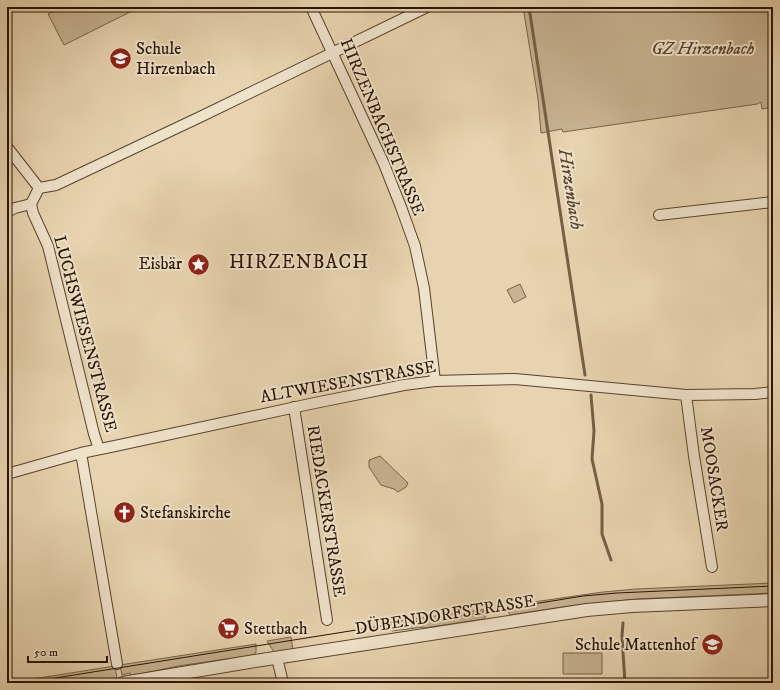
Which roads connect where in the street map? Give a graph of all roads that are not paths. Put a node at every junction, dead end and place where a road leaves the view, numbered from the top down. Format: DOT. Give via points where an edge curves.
graph roads {
  1 [pos="311,7"];
  2 [pos="426,7"];
  3 [pos="332,53"];
  4 [pos="7,148"];
  5 [pos="39,188"];
  6 [pos="773,202"];
  7 [pos="27,205"];
  8 [pos="7,212"];
  9 [pos="659,215"];
  10 [pos="435,381"];
  11 [pos="773,392"];
  12 [pos="686,395"];
  13 [pos="294,407"];
  14 [pos="99,449"];
  15 [pos="81,453"];
  16 [pos="7,474"];
  17 [pos="712,567"];
  18 [pos="773,600"];
  19 [pos="327,620"];
  20 [pos="276,658"];
  21 [pos="117,664"];
  22 [pos="124,683"];
  23 [pos="283,683"];
  1 -- 3 [label="street, HIRZENBACHSTRASSE"];
  2 -- 3 [label="street"];
  3 -- 5 [label="street" via="56,185"];
  3 -- 10 [label="street, HIRZENBACHSTRASSE" via="390,176 415,246 424,288"];
  4 -- 5 [label="street"];
  5 -- 7 [label="street"];
  6 -- 9 [label="street"];
  7 -- 8 [label="street"];
  7 -- 14 [label="street, LUCHSWIESENSTRASSE" via="48,246"];
  10 -- 12 [label="street, ALTWIESENSTRASSE" via="515,379"];
  10 -- 13 [label="street, ALTWIESENSTRASSE"];
  11 -- 12 [label="street, ALTWIESENSTRASSE"];
  12 -- 17 [label="street, MOOSACKER"];
  13 -- 14 [label="street, ALTWIESENSTRASSE"];
  13 -- 19 [label="street, RIEDACKERSTRASSE"];
  14 -- 15 [label="street, ALTWIESENSTRASSE"];
  15 -- 16 [label="street, ALTWIESENSTRASSE"];
  15 -- 21 [label="street"];
  18 -- 20 [label="street, DÜBENDORFSTRASSE" via="587,610"];
  20 -- 22 [label="street, DÜBENDORFSTRASSE"];
  20 -- 23 [label="street"];
}
